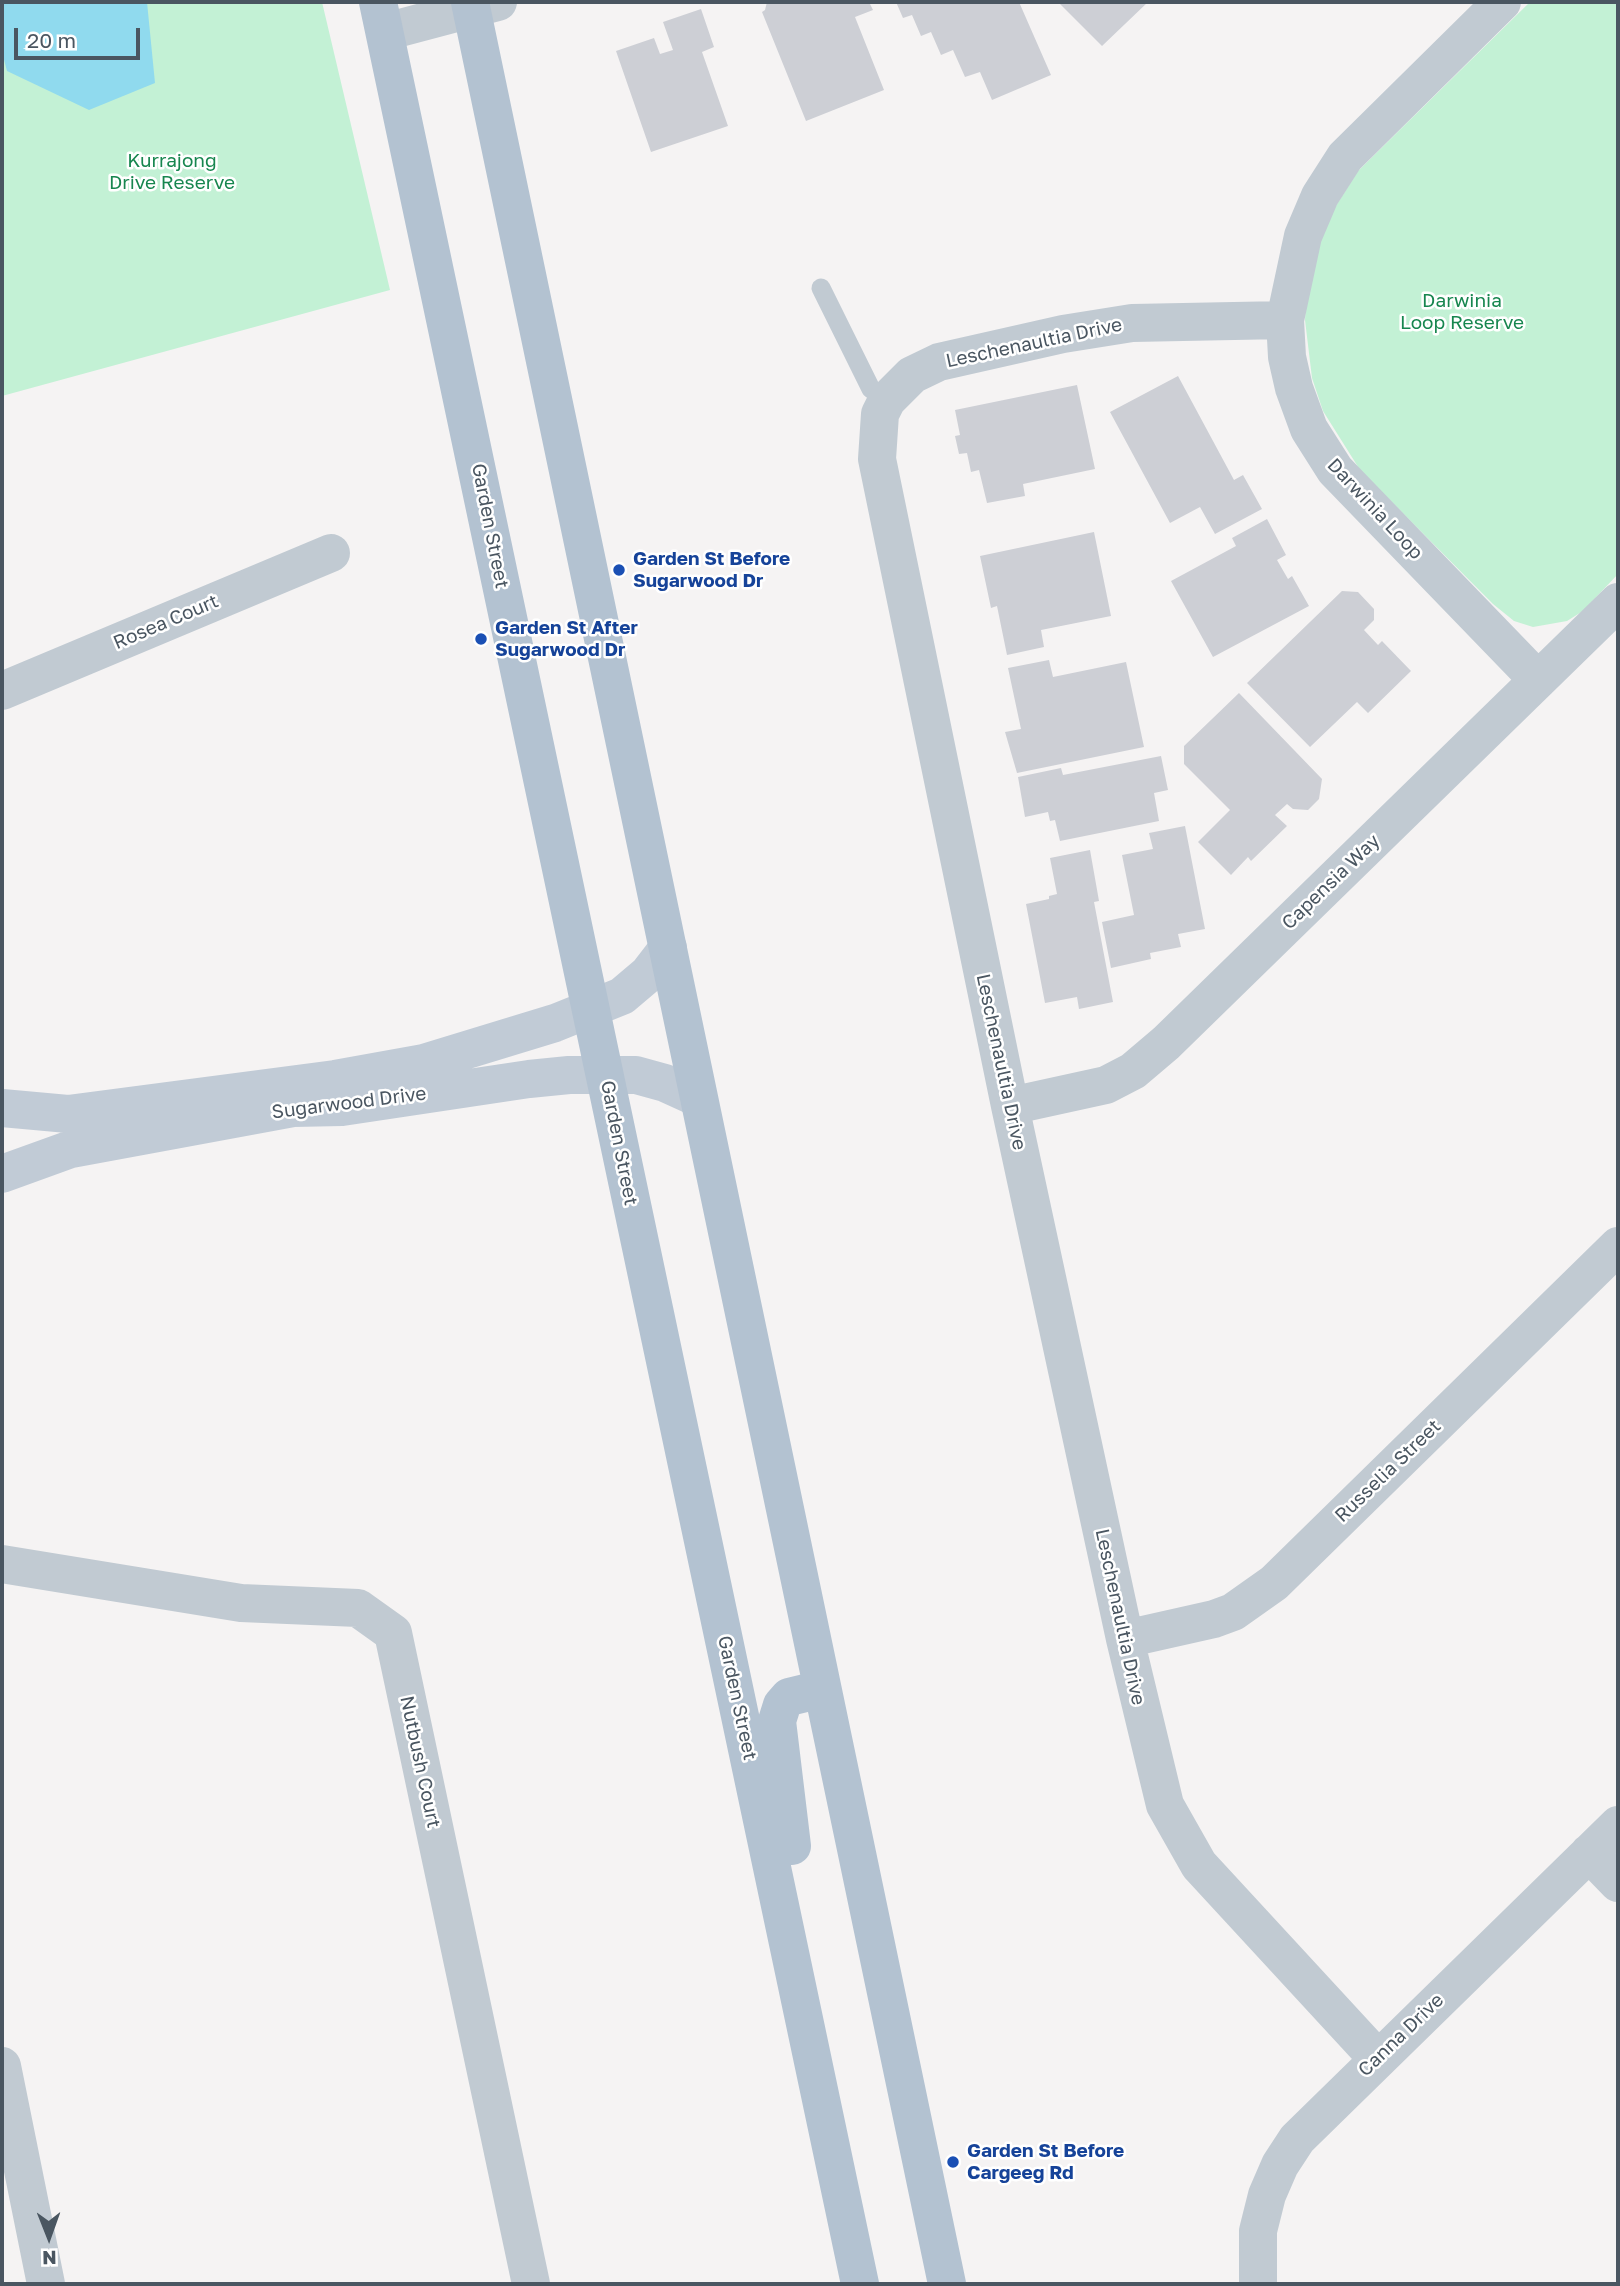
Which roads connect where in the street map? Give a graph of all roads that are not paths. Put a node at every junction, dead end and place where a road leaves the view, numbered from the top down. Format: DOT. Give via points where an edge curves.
graph roads {
  1 [pos="480,5"];
  2 [pos="1494,5"];
  3 [pos="382,17"];
  4 [pos="821,288"];
  5 [pos="1284,320"];
  6 [pos="887,400"];
  7 [pos="331,553"];
  8 [pos="1618,602"];
  9 [pos="1538,680"];
  10 [pos="2,691"];
  11 [pos="667,948"];
  12 [pos="591,1009"];
  13 [pos="606,1074"];
  14 [pos="698,1098"];
  15 [pos="1010,1106"];
  16 [pos="2,1108"];
  17 [pos="2,1174"];
  18 [pos="1618,1246"];
  19 [pos="2,1563"];
  20 [pos="1125,1639"];
  21 [pos="822,1689"];
  22 [pos="1618,1825"];
  23 [pos="1589,1853"];
  24 [pos="1618,1883"];
  25 [pos="802,2006"];
  26 [pos="1377,2058"];
  27 [pos="2,2066"];
  28 [pos="46,2284"];
  29 [pos="531,2284"];
  30 [pos="860,2284"];
  31 [pos="947,2284"];
  32 [pos="1258,2284"];
  1 -- 3 [label="street"];
  1 -- 11 [label="main road"];
  2 -- 5 [label="street, Darwinia Loop" via="1345,158 1320,196 1303,236"];
  3 -- 12 [label="main road, Garden Street"];
  4 -- 6 [label="lane" via="872,389"];
  5 -- 6 [label="street, Leschenaultia Drive" via="1132,323 1063,334 939,362 912,375"];
  5 -- 9 [label="street, Darwinia Loop" via="1294,388 1309,429 1335,470"];
  6 -- 15 [label="street, Leschenaultia Drive" via="880,414 877,459"];
  7 -- 10 [label="street, Rosea Court"];
  8 -- 9 [label="street, Capensia Way"];
  9 -- 15 [label="street, Capensia Way" via="1133,1071 1106,1085"];
  11 -- 12 [label="street, Sugarwood Drive" via="648,974 622,996"];
  11 -- 14 [label="main road"];
  12 -- 13 [label="main road, Garden Street"];
  12 -- 16 [label="street, Sugarwood Drive" via="461,1053 335,1079 68,1114"];
  13 -- 14 [label="street, Sugarwood Drive" via="636,1075"];
  13 -- 17 [label="street, Sugarwood Drive" via="529,1079 342,1107 293,1108 71,1149"];
  13 -- 25 [label="main road, Garden Street"];
  14 -- 21 [label="main road"];
  15 -- 20 [label="street, Leschenaultia Drive"];
  18 -- 20 [label="street, Russelia Street" via="1275,1583 1233,1612"];
  19 -- 29 [label="street, Nutbush Court" via="241,1604 358,1608 393,1633"];
  20 -- 26 [label="street, Leschenaultia Drive" via="1154,1772 1179,1833 1232,1903"];
  21 -- 25 [label="main road" via="789,1697 777,1721 799,1900"];
  21 -- 31 [label="main road"];
  22 -- 23 [label="street, Canna Drive"];
  23 -- 24 [label="street"];
  23 -- 26 [label="street, Canna Drive"];
  25 -- 30 [label="main road, Garden Street"];
  26 -- 32 [label="street, Canna Drive" via="1297,2139 1280,2165 1258,2231"];
  27 -- 28 [label="street"];
}
